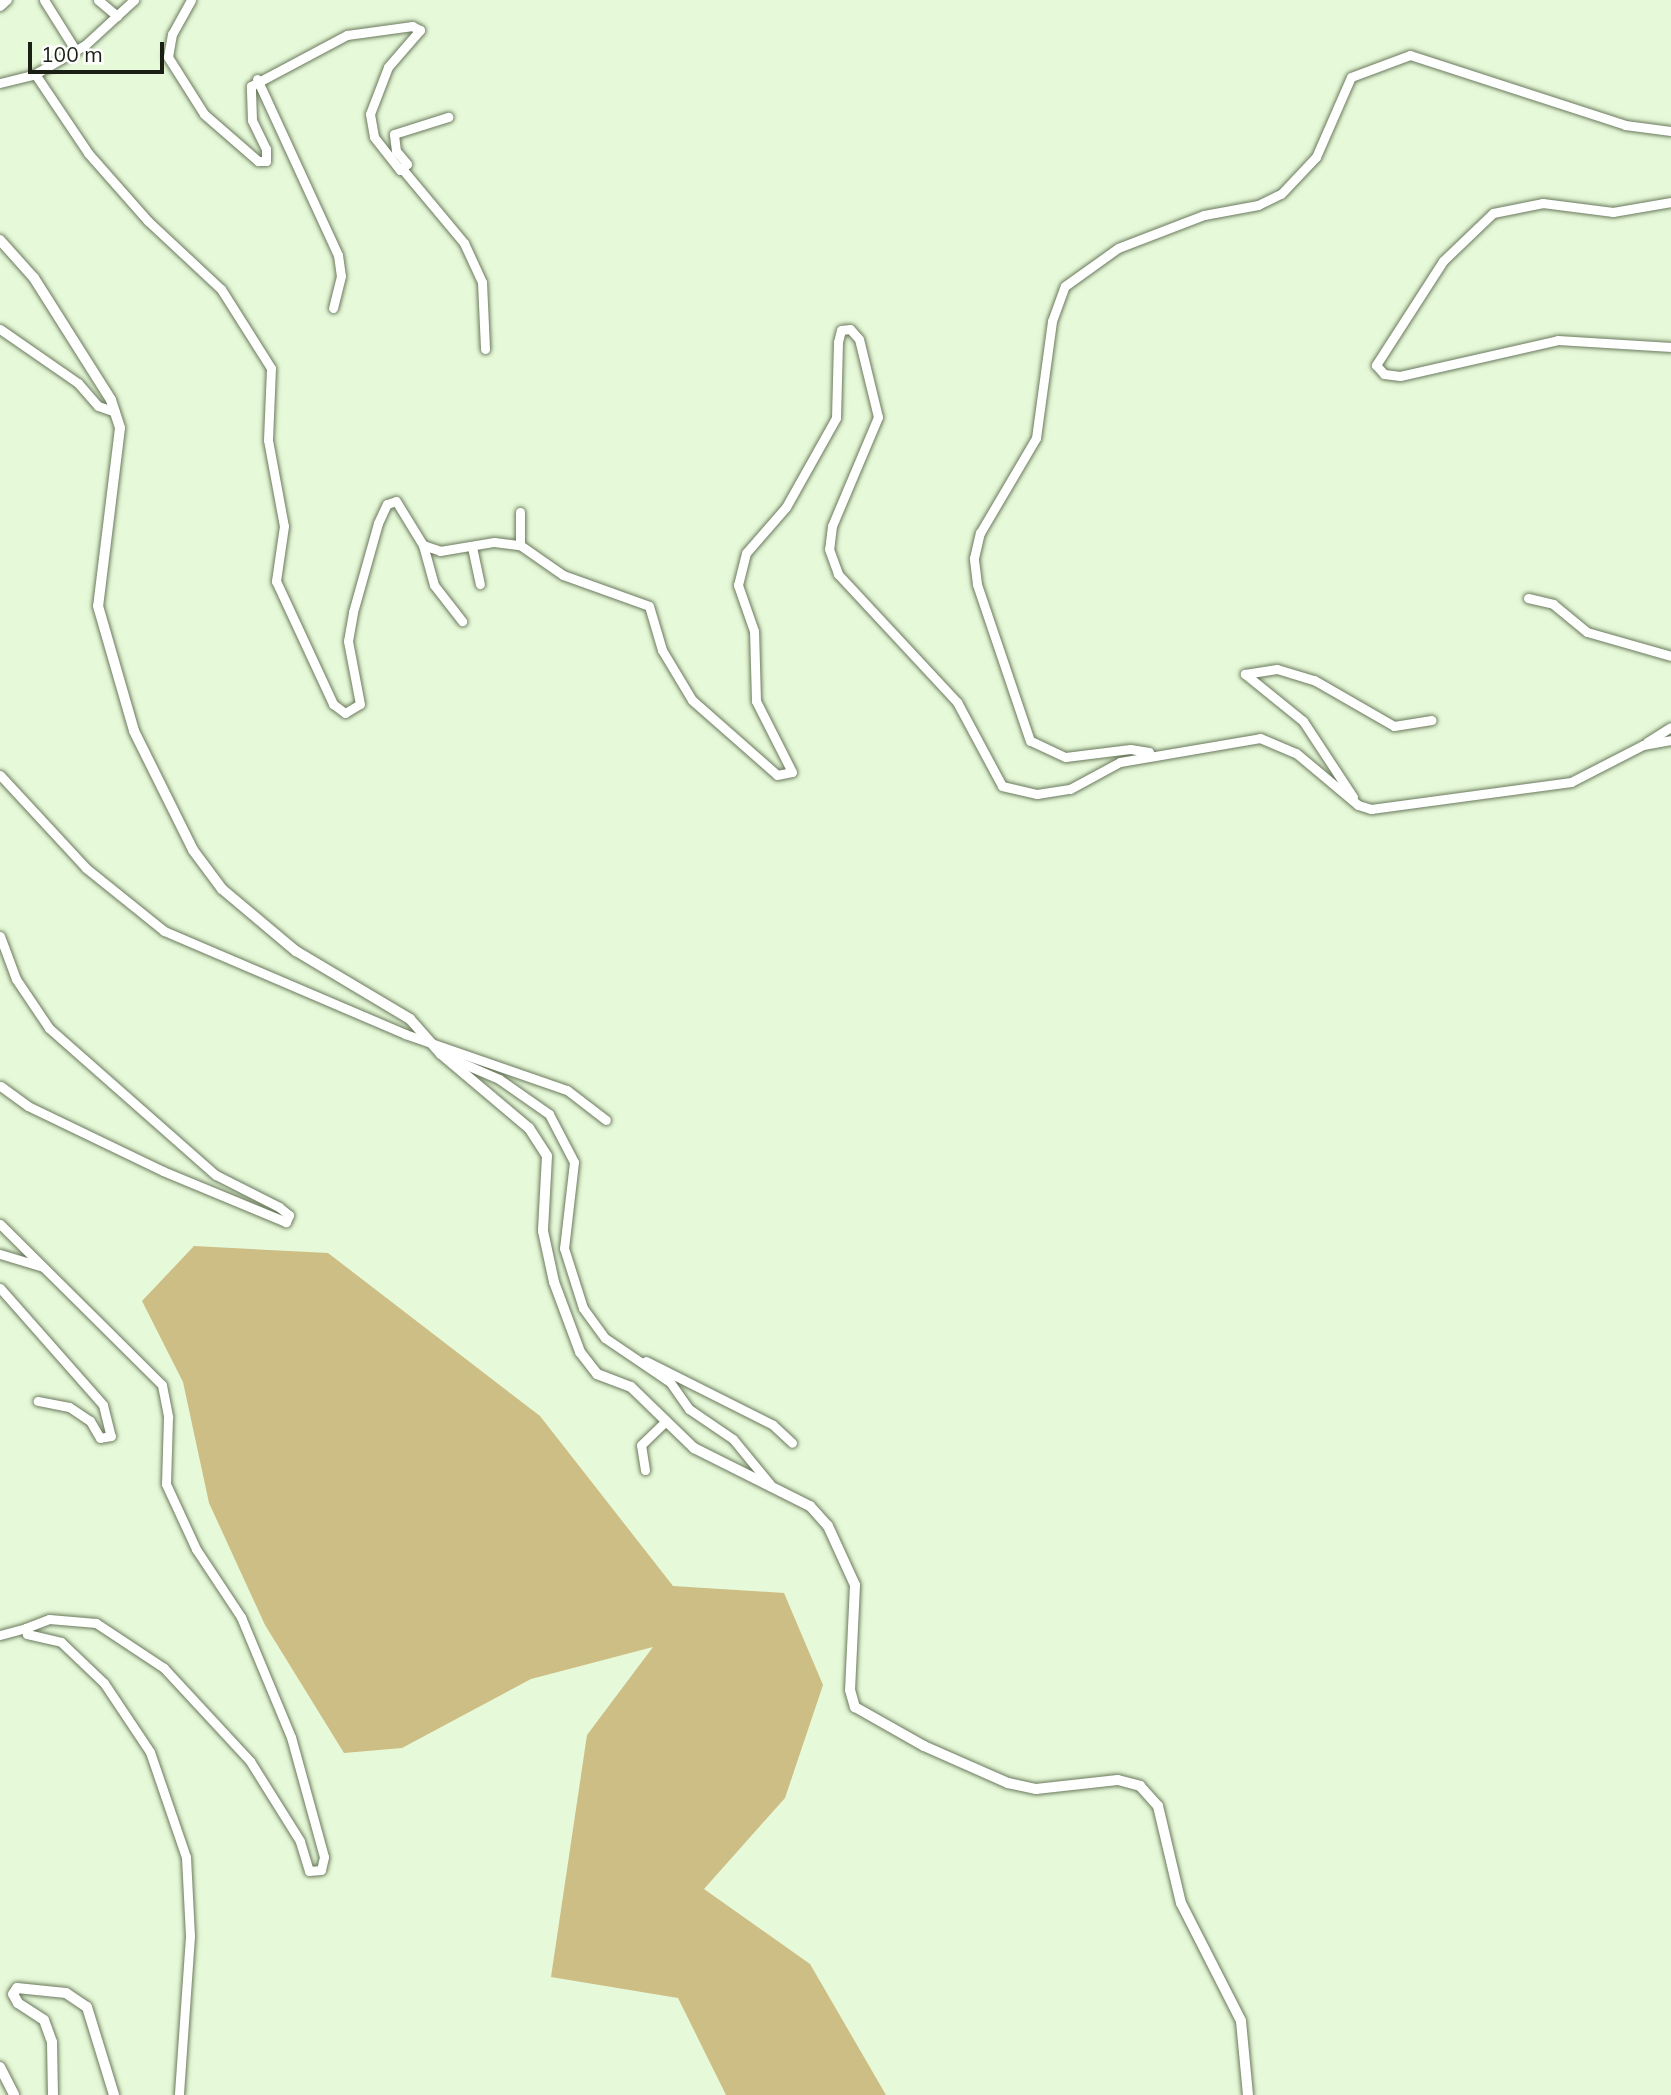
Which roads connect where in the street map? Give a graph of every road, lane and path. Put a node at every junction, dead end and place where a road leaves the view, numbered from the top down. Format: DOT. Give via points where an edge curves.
graph roads {
  1 [pos="7,0"];
  2 [pos="44,0"];
  3 [pos="98,0"];
  4 [pos="134,0"];
  5 [pos="191,0"];
  6 [pos="0,6"];
  7 [pos="117,16"];
  8 [pos="76,51"];
  9 [pos="36,74"];
  10 [pos="257,79"];
  11 [pos="0,83"];
  12 [pos="448,117"];
  13 [pos="1671,131"];
  14 [pos="404,171"];
  15 [pos="1671,202"];
  16 [pos="0,240"];
  17 [pos="333,308"];
  18 [pos="0,329"];
  19 [pos="1671,347"];
  20 [pos="485,349"];
  21 [pos="115,412"];
  22 [pos="520,512"];
  23 [pos="423,545"];
  24 [pos="520,545"];
  25 [pos="472,547"];
  26 [pos="480,584"];
  27 [pos="1528,598"];
  28 [pos="462,621"];
  29 [pos="1671,656"];
  30 [pos="1432,720"];
  31 [pos="1671,727"];
  32 [pos="1671,740"];
  33 [pos="1643,745"];
  34 [pos="1154,753"];
  35 [pos="0,775"];
  36 [pos="1358,805"];
  37 [pos="0,936"];
  38 [pos="429,1041"];
  39 [pos="441,1054"];
  40 [pos="0,1086"];
  41 [pos="606,1120"];
  42 [pos="0,1224"];
  43 [pos="0,1254"];
  44 [pos="48,1269"];
  45 [pos="0,1288"];
  46 [pos="640,1359"];
  47 [pos="38,1401"];
  48 [pos="666,1422"];
  49 [pos="792,1443"];
  50 [pos="645,1470"];
  51 [pos="773,1488"];
  52 [pos="26,1628"];
  53 [pos="0,1635"];
  54 [pos="1,2069"];
  55 [pos="14,2095"];
  56 [pos="53,2095"];
  57 [pos="114,2095"];
  58 [pos="179,2095"];
  59 [pos="1248,2095"];
  1 -- 6 [label="street"];
  2 -- 8 [label="street"];
  3 -- 7 [label="street"];
  4 -- 7 [label="street"];
  5 -- 10 [label="street" via="172,34 168,57 175,73 204,114 258,161 266,161 247,97"];
  7 -- 8 [label="street"];
  8 -- 9 [label="street"];
  9 -- 11 [label="street"];
  9 -- 23 [label="street" via="88,153 148,222 221,289 271,369 268,440 284,526 276,580 332,704 345,713 360,705 348,640 387,504 396,501"];
  10 -- 14 [label="street" via="347,35 412,26 420,30 388,66 370,114 384,154"];
  10 -- 17 [label="street" via="338,255 340,282"];
  12 -- 14 [label="street" via="394,134 396,151 407,164"];
  13 -- 34 [label="street" via="1625,125 1410,55 1351,77 1316,157 1281,194 1258,205 1204,215 1118,248 1065,286 1052,321 1035,438 980,533 974,558 977,584 1030,741 1065,757 1130,748"];
  14 -- 20 [label="street" via="464,243 482,282"];
  15 -- 19 [label="street" via="1613,212 1543,202 1493,213 1443,261 1376,365 1397,377 1558,340"];
  16 -- 21 [label="street" via="34,278"];
  18 -- 21 [label="street" via="78,383 98,406"];
  21 -- 38 [label="street" via="120,428 98,606 134,731 193,850 222,889 296,951 361,985 410,1019"];
  22 -- 24 [label="street"];
  23 -- 25 [label="street" via="440,551"];
  23 -- 28 [label="street" via="434,585"];
  24 -- 25 [label="street"];
  24 -- 34 [label="street" via="563,575 649,606 662,650 692,701 777,775 792,772 756,701 754,631 738,585 746,553 786,507 836,418 838,342 841,330 850,329 859,338 878,417 832,526 829,549 838,574 957,702 1002,786 1037,794 1070,789 1120,762"];
  25 -- 26 [label="street"];
  27 -- 29 [label="street" via="1553,604 1587,632"];
  30 -- 36 [label="street" via="1394,726 1314,680 1277,669 1245,674 1304,721"];
  31 -- 33 [label="street"];
  32 -- 33 [label="street"];
  33 -- 36 [label="street" via="1571,782 1529,783 1371,809"];
  34 -- 36 [label="street" via="1247,739 1278,742"];
  35 -- 38 [label="street" via="86,868 164,931"];
  37 -- 40 [label="street" via="16,979 49,1028 216,1175 279,1207 289,1215 286,1222 163,1171 28,1106"];
  38 -- 39 [label="street"];
  38 -- 41 [label="street" via="567,1090"];
  39 -- 46 [label="street" via="527,1096 567,1139 574,1162 564,1248 579,1296 605,1338"];
  39 -- 48 [label="street" via="529,1128 547,1156 543,1231 554,1282 580,1352 597,1374 631,1387"];
  42 -- 44 [label="street"];
  43 -- 44 [label="street"];
  44 -- 52 [label="street" via="162,1385 168,1416 166,1485 196,1549 242,1617 291,1737 324,1857 321,1870 309,1871 300,1841 250,1761 164,1668 96,1623 49,1619"];
  45 -- 47 [label="street" via="103,1405 111,1436 100,1438 90,1421 68,1408"];
  46 -- 49 [label="street" via="773,1425"];
  46 -- 51 [label="street" via="670,1382 689,1409 733,1439"];
  48 -- 50 [label="street" via="641,1445"];
  48 -- 51 [label="street" via="694,1448"];
  51 -- 59 [label="street" via="810,1506 828,1526 855,1585 850,1690 855,1707 865,1716 1008,1783 1036,1789 1118,1780 1140,1786 1158,1806 1181,1903 1241,2021"];
  52 -- 53 [label="street"];
  52 -- 58 [label="street" via="27,1634 61,1642 104,1683 150,1752 186,1857 190,1936"];
  54 -- 55 [label="street"];
  56 -- 57 [label="street" via="52,2042 44,2020 13,1994 17,1988 66,1993 87,2007"];
}
